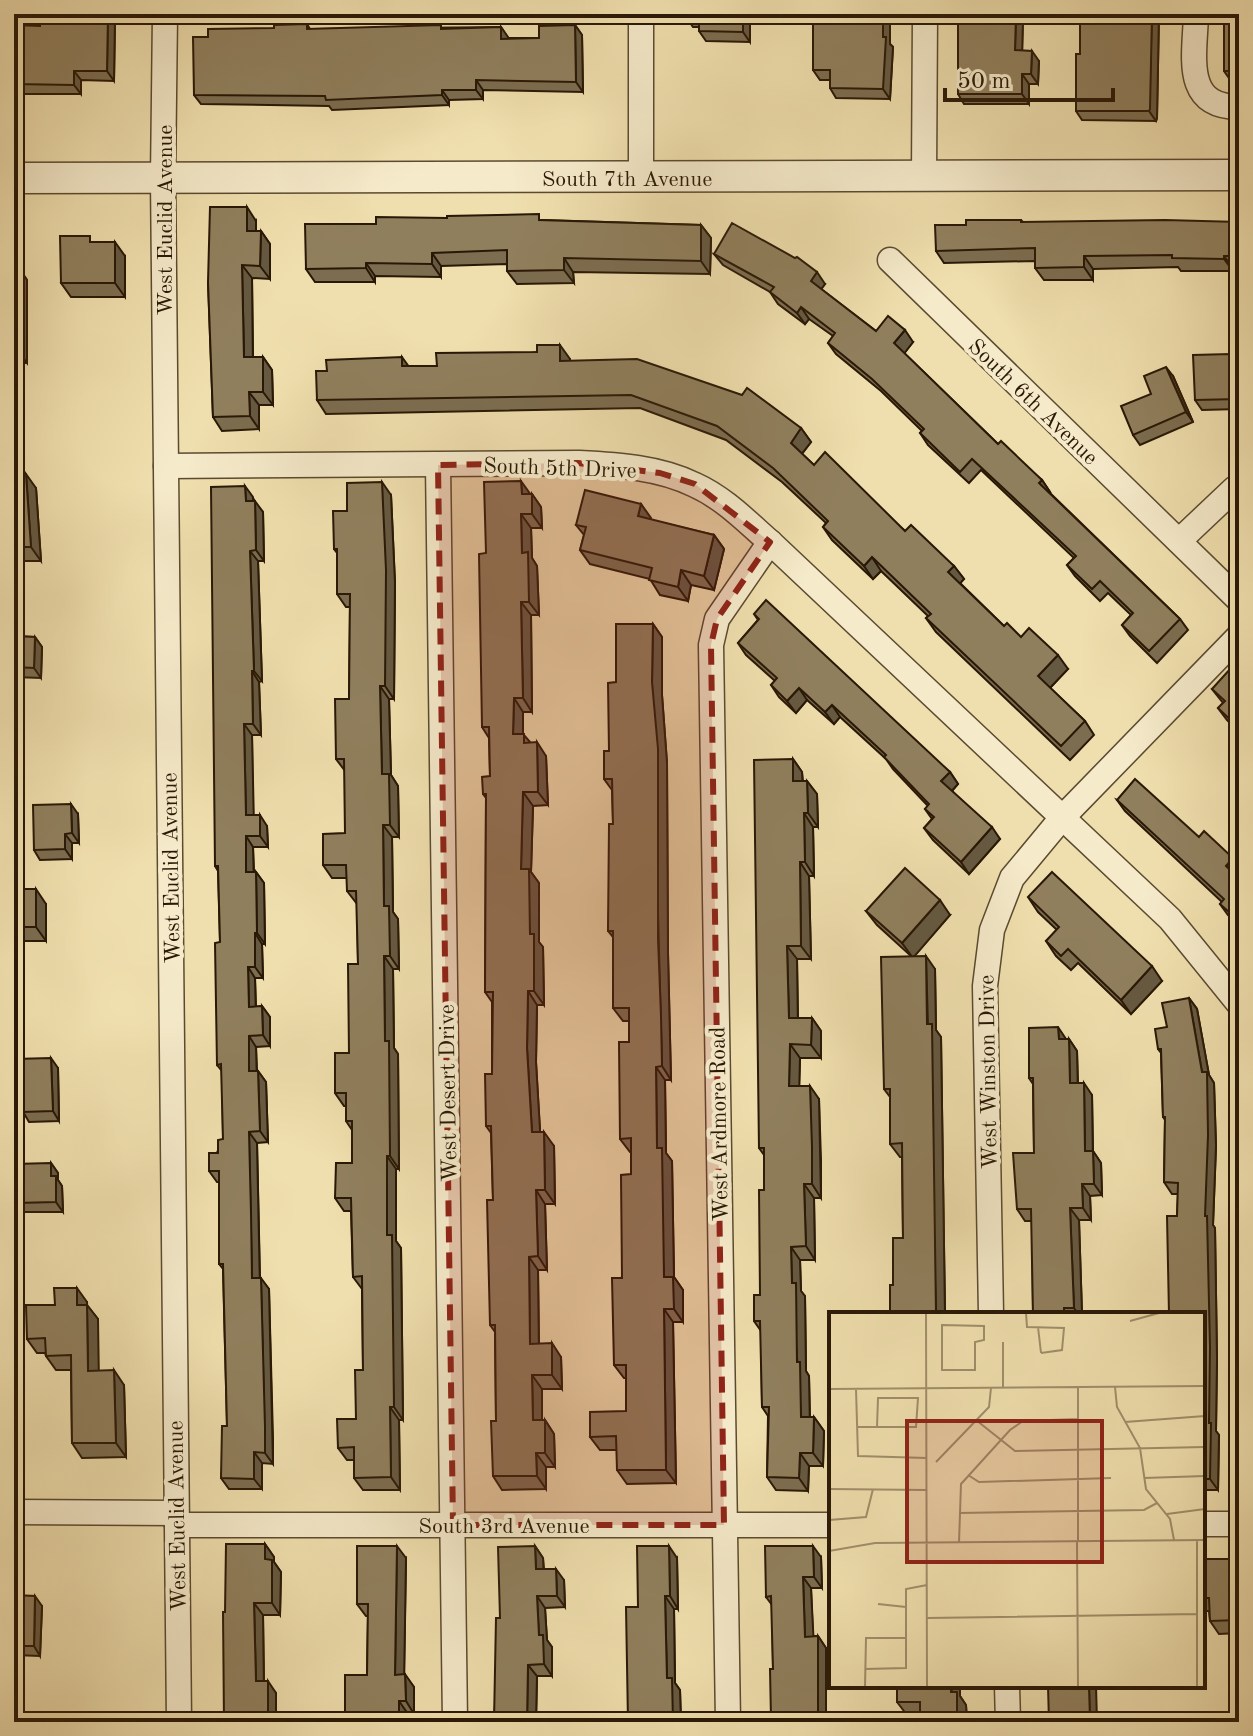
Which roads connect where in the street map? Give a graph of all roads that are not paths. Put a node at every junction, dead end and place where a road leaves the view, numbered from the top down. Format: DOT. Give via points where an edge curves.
graph roads {
  1 [pos="165,14"];
  2 [pos="641,14"];
  3 [pos="925,14"];
  4 [pos="1196,14"];
  5 [pos="1239,107"];
  6 [pos="1239,175"];
  7 [pos="924,177"];
  8 [pos="14,178"];
  9 [pos="163,178"];
  10 [pos="641,178"];
  11 [pos="890,260"];
  12 [pos="438,465"];
  13 [pos="166,466"];
  14 [pos="1234,489"];
  15 [pos="1179,541"];
  16 [pos="770,542"];
  17 [pos="1239,600"];
  18 [pos="1239,636"];
  19 [pos="1061,819"];
  20 [pos="1239,1004"];
  21 [pos="991,1312"];
  22 [pos="14,1512"];
  23 [pos="176,1519"];
  24 [pos="1205,1524"];
  25 [pos="1239,1524"];
  26 [pos="453,1525"];
  27 [pos="724,1525"];
  28 [pos="829,1525"];
  29 [pos="1007,1688"];
  30 [pos="179,1722"];
  31 [pos="455,1722"];
  32 [pos="728,1722"];
  33 [pos="1008,1722"];
  1 -- 9 [label="street, West Euclid Avenue"];
  2 -- 10 [label="street"];
  3 -- 7 [label="street"];
  4 -- 5 [label="street" via="1195,80 1205,99"];
  6 -- 7 [label="street, South 7th Avenue"];
  7 -- 10 [label="street, South 7th Avenue"];
  8 -- 9 [label="street, South 7th Avenue"];
  9 -- 10 [label="street, South 7th Avenue"];
  9 -- 13 [label="street, West Euclid Avenue"];
  11 -- 15 [label="street, South 6th Avenue"];
  12 -- 13 [label="street, South 5th Drive"];
  12 -- 16 [label="street, South 5th Drive" via="578,463 660,473 695,484"];
  12 -- 26 [label="street, West Desert Drive"];
  13 -- 23 [label="street, West Euclid Avenue"];
  14 -- 15 [label="street"];
  15 -- 17 [label="street, South 6th Avenue"];
  16 -- 19 [label="street, South 5th Drive"];
  16 -- 27 [label="street, West Ardmore Road" via="717,619 711,645"];
  18 -- 19 [label="street, West Winston Drive"];
  19 -- 20 [label="street, South 5th Drive" via="1170,919"];
  19 -- 21 [label="street, West Winston Drive" via="1012,878 986,958"];
  22 -- 23 [label="street, South 3rd Avenue"];
  23 -- 26 [label="street, South 3rd Avenue"];
  23 -- 30 [label="street, West Euclid Avenue"];
  24 -- 25 [label="street"];
  26 -- 27 [label="street, South 3rd Avenue"];
  26 -- 31 [label="street, West Desert Drive"];
  27 -- 28 [label="street, South 3rd Avenue"];
  27 -- 32 [label="street, West Ardmore Road"];
  29 -- 33 [label="street"];
}
